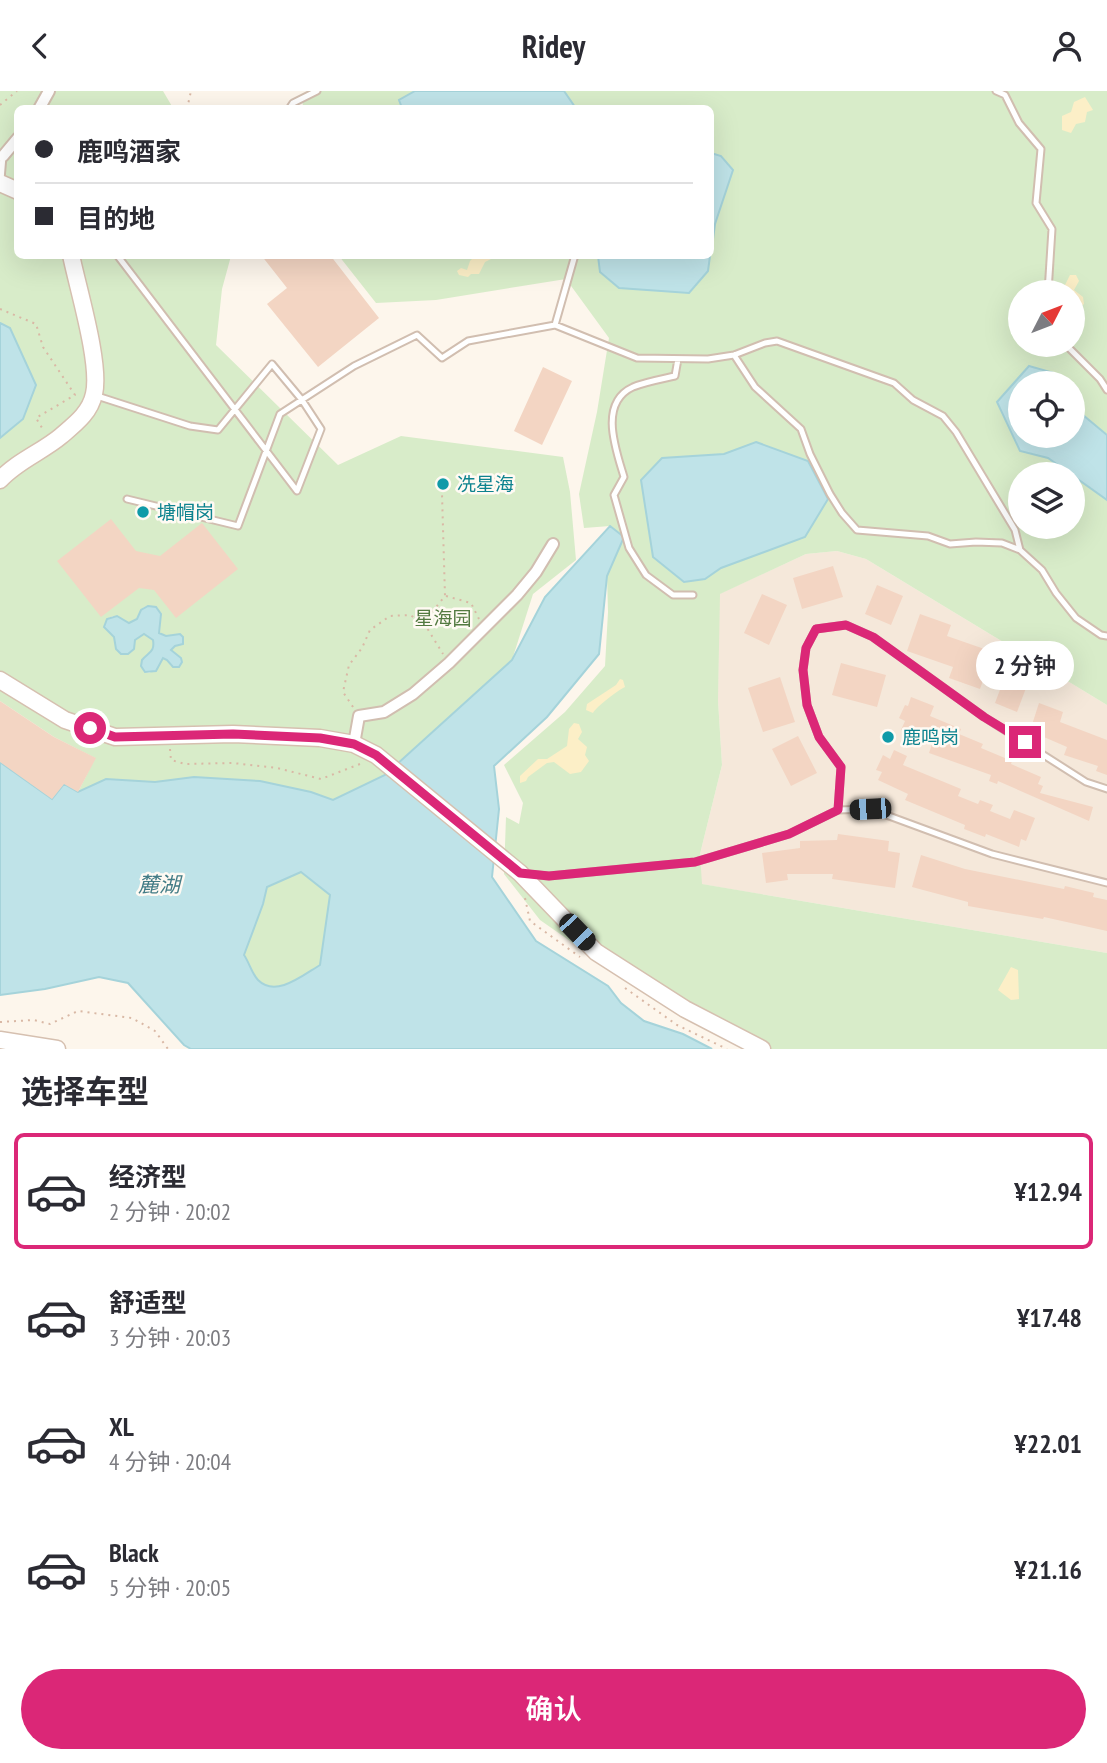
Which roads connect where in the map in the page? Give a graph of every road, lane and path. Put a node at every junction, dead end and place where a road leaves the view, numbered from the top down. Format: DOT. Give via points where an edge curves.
graph roads {
  1 [pos="17,91"];
  2 [pos="317,91"];
  3 [pos="996,91"];
  4 [pos="0,105"];
  5 [pos="292,105"];
  6 [pos="14,143"];
  7 [pos="3,156"];
  8 [pos="0,183"];
  9 [pos="72,259"];
  10 [pos="120,259"];
  11 [pos="574,259"];
  12 [pos="1049,280"];
  13 [pos="0,309"];
  14 [pos="555,325"];
  15 [pos="734,355"];
  16 [pos="1078,357"];
  17 [pos="678,359"];
  18 [pos="1107,390"];
  19 [pos="94,394"];
  20 [pos="302,400"];
  21 [pos="235,409"];
  22 [pos="52,444"];
  23 [pos="267,451"];
  24 [pos="0,480"];
  25 [pos="442,494"];
  26 [pos="127,499"];
  27 [pos="553,544"];
  28 [pos="1020,550"];
  29 [pos="693,594"];
  30 [pos="445,596"];
  31 [pos="423,623"];
  32 [pos="483,627"];
  33 [pos="1107,636"];
  34 [pos="449,663"];
  35 [pos="0,680"];
  36 [pos="359,716"];
  37 [pos="169,737"];
  38 [pos="354,744"];
  39 [pos="376,755"];
  40 [pos="1107,789"];
  41 [pos="838,810"];
  42 [pos="520,873"];
  43 [pos="1107,883"];
  44 [pos="0,1022"];
  45 [pos="0,1040"];
  46 [pos="57,1049"];
  47 [pos="168,1049"];
  48 [pos="762,1049"];
  1 -- 4 [label="path"];
  2 -- 5 [label="lane"];
  3 -- 12 [label="lane" via="1005,95 1019,123 1041,149 1036,203 1052,229"];
  6 -- 7 [label="street"];
  7 -- 8 [label="lane"];
  9 -- 19 [label="street" via="95,366"];
  10 -- 21 [label="lane"];
  11 -- 14 [label="lane"];
  13 -- 22 [label="path" via="36,324 43,347 75,395 36,418"];
  14 -- 17 [label="lane" via="637,358"];
  14 -- 20 [label="lane" via="468,341 442,359 417,335 354,366"];
  15 -- 17 [label="lane"];
  15 -- 28 [label="lane" via="755,387 801,429 830,494 857,530 928,536 950,544 1002,543"];
  15 -- 28 [label="lane" via="777,341 894,383 943,416 1015,530"];
  16 -- 18 [label="lane"];
  17 -- 29 [label="lane" via="675,376 631,388 612,410 613,441 624,477 614,495 629,548 646,575 673,595"];
  19 -- 21 [label="lane" via="190,426 218,430"];
  19 -- 22 [label="street" via="84,417"];
  20 -- 21 [label="lane" via="271,364"];
  20 -- 23 [label="lane" via="280,414"];
  20 -- 23 [label="lane" via="321,429 297,491"];
  21 -- 23 [label="lane"];
  22 -- 24 [label="street"];
  23 -- 26 [label="lane" via="237,526"];
  25 -- 30 [label="path"];
  27 -- 32 [label="street" via="517,595"];
  28 -- 33 [label="lane" via="1042,570 1076,618"];
  30 -- 31 [label="path"];
  30 -- 32 [label="path" via="471,603"];
  31 -- 34 [label="path"];
  31 -- 36 [label="path" via="410,615 390,615 370,629 349,665 343,692"];
  32 -- 34 [label="street"];
  34 -- 36 [label="street" via="384,712"];
  35 -- 37 [label="street" via="65,720 115,737"];
  36 -- 38 [label="street"];
  37 -- 38 [label="street" via="233,734"];
  37 -- 39 [label="path" via="171,759 178,762 277,768 321,779"];
  38 -- 39 [label="street"];
  39 -- 42 [label="street"];
  40 -- 41 [label="lane" via="1086,782 984,717 873,637 846,625 816,629 806,648 803,670 807,705 819,737 841,767"];
  41 -- 42 [label="lane" via="789,834 695,862 549,876"];
  41 -- 43 [label="lane" via="870,809 992,854"];
  42 -- 48 [label="street" via="596,952 685,1009"];
  44 -- 47 [label="path" via="50,1024 78,1011 132,1018 155,1031"];
  45 -- 46 [label="street"];
}
